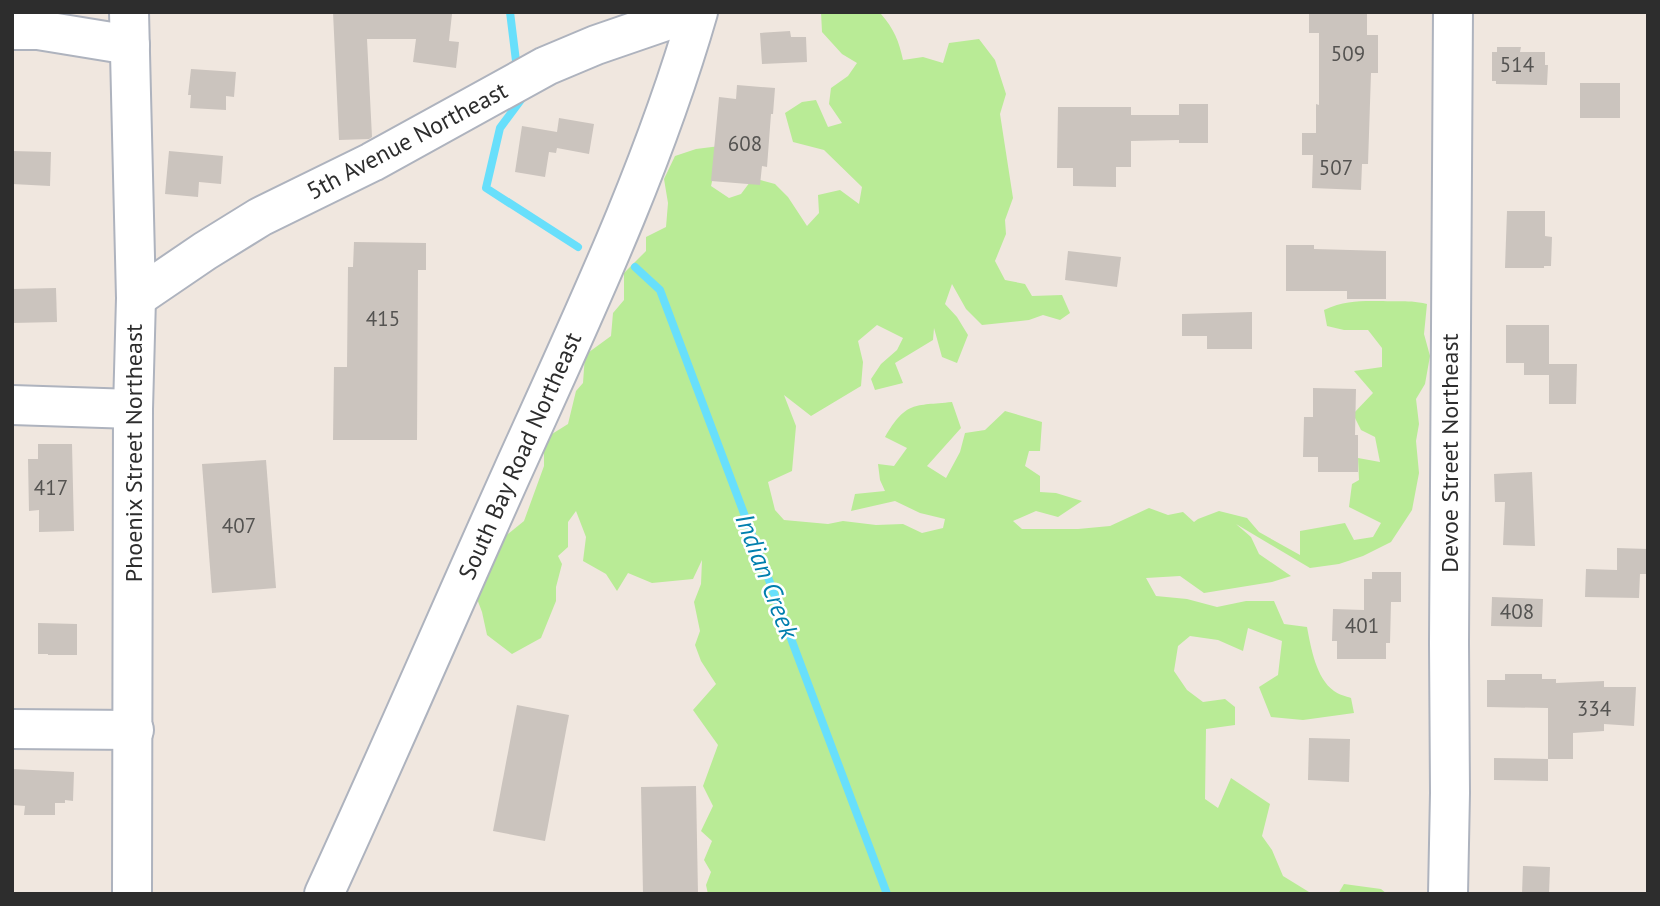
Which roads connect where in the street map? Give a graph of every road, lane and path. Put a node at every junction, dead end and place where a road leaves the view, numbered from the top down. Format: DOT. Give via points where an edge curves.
graph roads {
  1 [pos="692,12"];
  2 [pos="698,12"];
  3 [pos="1453,12"];
  4 [pos="130,28"];
  5 [pos="12,30"];
  6 [pos="136,298"];
  7 [pos="12,405"];
  8 [pos="133,409"];
  9 [pos="12,729"];
  10 [pos="134,730"];
  11 [pos="132,894"];
  12 [pos="324,894"];
  13 [pos="1448,894"];
  1 -- 6 [label="street, 5th Avenue Northeast" via="546,66 372,162 260,217"];
  2 -- 12 [label="street, South Bay Road Northeast" via="653,149 587,307"];
  3 -- 13 [label="street, Devoe Street Northeast"];
  4 -- 5 [label="street"];
  4 -- 6 [label="street, Phoenix Street Northeast"];
  6 -- 8 [label="street, Phoenix Street Northeast"];
  7 -- 8 [label="street"];
  8 -- 10 [label="street, Phoenix Street Northeast"];
  9 -- 10 [label="street"];
  10 -- 11 [label="street, Phoenix Street Northeast"];
}
